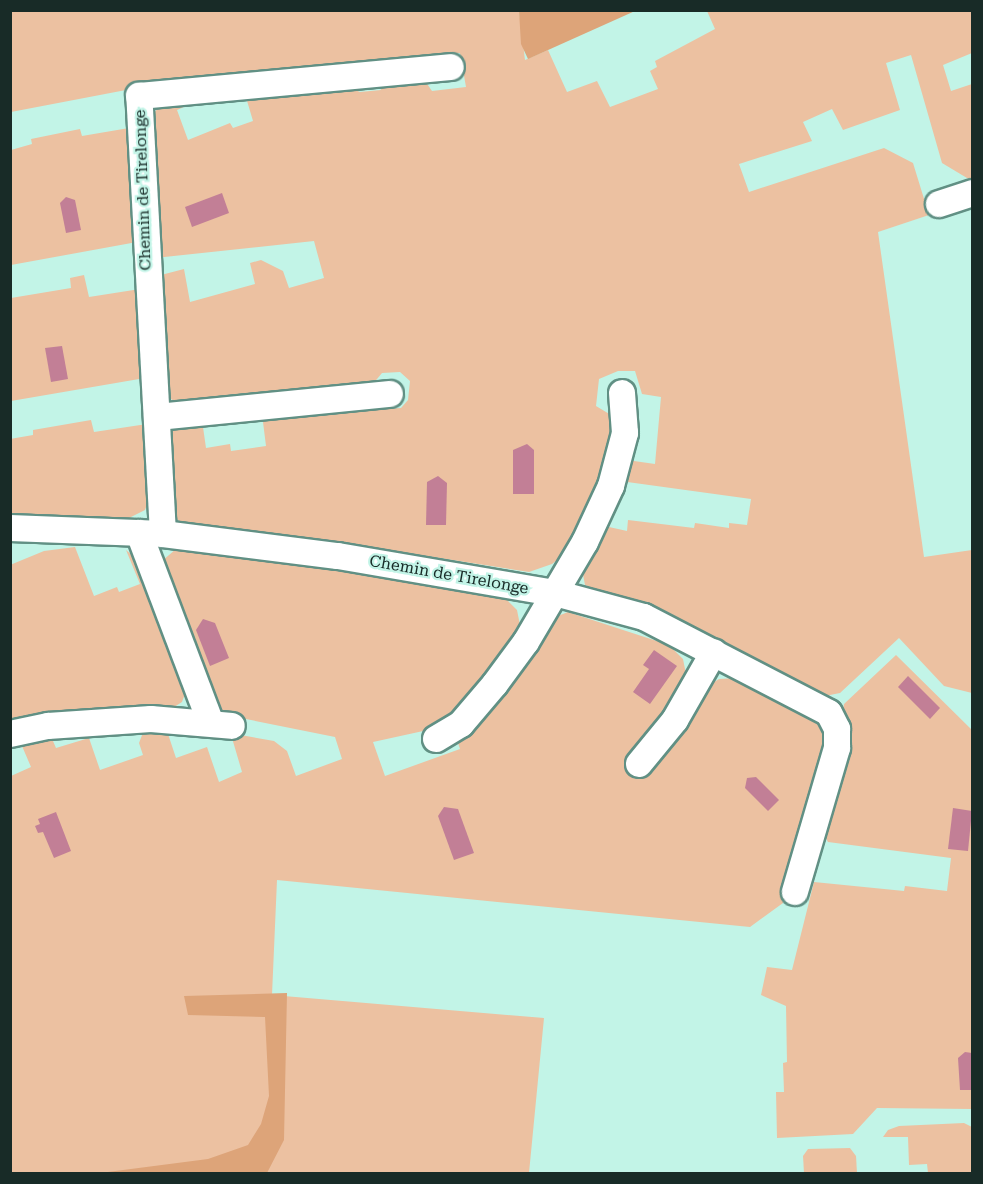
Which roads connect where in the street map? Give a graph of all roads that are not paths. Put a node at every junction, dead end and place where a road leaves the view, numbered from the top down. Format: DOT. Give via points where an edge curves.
graph roads {
  1 [pos="451,67"];
  2 [pos="972,193"];
  3 [pos="939,204"];
  4 [pos="622,393"];
  5 [pos="390,394"];
  6 [pos="158,417"];
  7 [pos="10,528"];
  8 [pos="151,534"];
  9 [pos="555,593"];
  10 [pos="714,652"];
  11 [pos="10,734"];
  12 [pos="436,739"];
  13 [pos="639,764"];
  14 [pos="795,892"];
  1 -- 6 [label="street, Chemin de Tirelonge" via="139,96 145,250"];
  2 -- 3 [label="street"];
  4 -- 9 [label="street, Chemin de Tirelonge" via="625,433 611,486"];
  5 -- 6 [label="street"];
  6 -- 8 [label="street, Chemin de Tirelonge"];
  7 -- 8 [label="street, Chemin de Tirelonge"];
  8 -- 9 [label="street, Chemin de Tirelonge" via="338,556"];
  8 -- 11 [label="street, Chemin de Tirelonge" via="221,724 151,720 48,726"];
  9 -- 10 [label="street, Chemin de Tirelonge" via="644,617"];
  9 -- 12 [label="street, Chemin de Tirelonge" via="495,684 461,724"];
  10 -- 13 [label="street" via="675,720"];
  10 -- 14 [label="street, Chemin de Tirelonge" via="829,713 837,729 837,748"];
}
